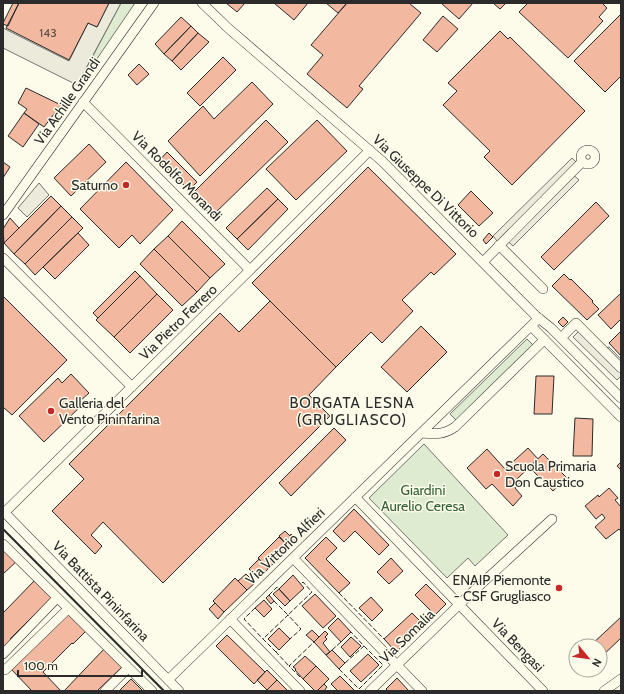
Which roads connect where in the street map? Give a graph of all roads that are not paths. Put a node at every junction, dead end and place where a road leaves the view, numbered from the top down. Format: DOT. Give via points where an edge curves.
graph roads {
  1 [pos="154,3"];
  2 [pos="202,3"];
  3 [pos="83,102"];
  4 [pos="370,150"];
  5 [pos="582,162"];
  6 [pos="3,215"];
  7 [pos="499,245"];
  8 [pos="3,258"];
  9 [pos="482,262"];
  10 [pos="250,270"];
  11 [pos="543,289"];
  12 [pos="539,318"];
  13 [pos="531,326"];
  14 [pos="561,338"];
  15 [pos="544,340"];
  16 [pos="621,368"];
  17 [pos="606,383"];
  18 [pos="132,387"];
  19 [pos="596,392"];
  20 [pos="621,398"];
  21 [pos="621,416"];
  22 [pos="421,433"];
  23 [pos="356,497"];
  24 [pos="4,512"];
  25 [pos="552,519"];
  26 [pos="3,544"];
  27 [pos="293,558"];
  28 [pos="57,598"];
  29 [pos="459,604"];
  30 [pos="68,609"];
  31 [pos="230,619"];
  32 [pos="3,654"];
  33 [pos="397,665"];
  34 [pos="128,668"];
  35 [pos="5,671"];
  36 [pos="621,679"];
  37 [pos="168,680"];
  38 [pos="105,691"];
  39 [pos="152,691"];
  40 [pos="179,691"];
  41 [pos="300,691"];
  42 [pos="370,691"];
  43 [pos="422,691"];
  44 [pos="543,691"];
  45 [pos="604,691"];
  1 -- 3 [label="street, Via Achille Grandi"];
  2 -- 4 [label="street, Via Giuseppe Di Vittorio"];
  3 -- 6 [label="street, Via Achille Grandi"];
  3 -- 10 [label="street, Via Rodolfo Morandi"];
  4 -- 9 [label="street, Via Giuseppe Di Vittorio"];
  4 -- 10 [label="street, Via Pietro Ferrero"];
  5 -- 7 [label="street"];
  7 -- 9 [label="street"];
  7 -- 11 [label="street"];
  8 -- 18 [label="street"];
  9 -- 12 [label="street, Via Giuseppe Di Vittorio"];
  10 -- 18 [label="street, Via Pietro Ferrero"];
  12 -- 13 [label="street, Via Vittorio Alfieri"];
  12 -- 14 [label="street, Via Giuseppe Di Vittorio"];
  13 -- 15 [label="street"];
  13 -- 22 [label="street, Via Vittorio Alfieri"];
  14 -- 16 [label="street" via="576,323"];
  14 -- 17 [label="street, Via Giuseppe Di Vittorio"];
  15 -- 19 [label="street"];
  15 -- 22 [label="street" via="448,432"];
  17 -- 19 [label="street"];
  17 -- 20 [label="street, Via Giuseppe Di Vittorio"];
  18 -- 24 [label="street, Via Pietro Ferrero"];
  19 -- 21 [label="street"];
  22 -- 23 [label="street, Via Vittorio Alfieri"];
  23 -- 27 [label="street, Via Vittorio Alfieri"];
  23 -- 29 [label="street, Via Bengasi"];
  24 -- 37 [label="street, Via Battista Pininfarina"];
  25 -- 29 [label="street, Via Somalia"];
  26 -- 28 [label="street"];
  27 -- 31 [label="street, Via Vittorio Alfieri"];
  27 -- 33 [label="street"];
  28 -- 30 [label="street"];
  28 -- 32 [label="street"];
  29 -- 33 [label="street, Via Somalia"];
  29 -- 44 [label="street, Via Bengasi"];
  30 -- 34 [label="street"];
  30 -- 35 [label="street"];
  31 -- 37 [label="street, Via Vittorio Alfieri"];
  31 -- 41 [label="street"];
  33 -- 42 [label="street, Via Somalia"];
  33 -- 43 [label="street"];
  34 -- 38 [label="street"];
  34 -- 39 [label="street"];
  36 -- 45 [label="street"];
  37 -- 40 [label="street, Via Battista Pininfarina"];
}
